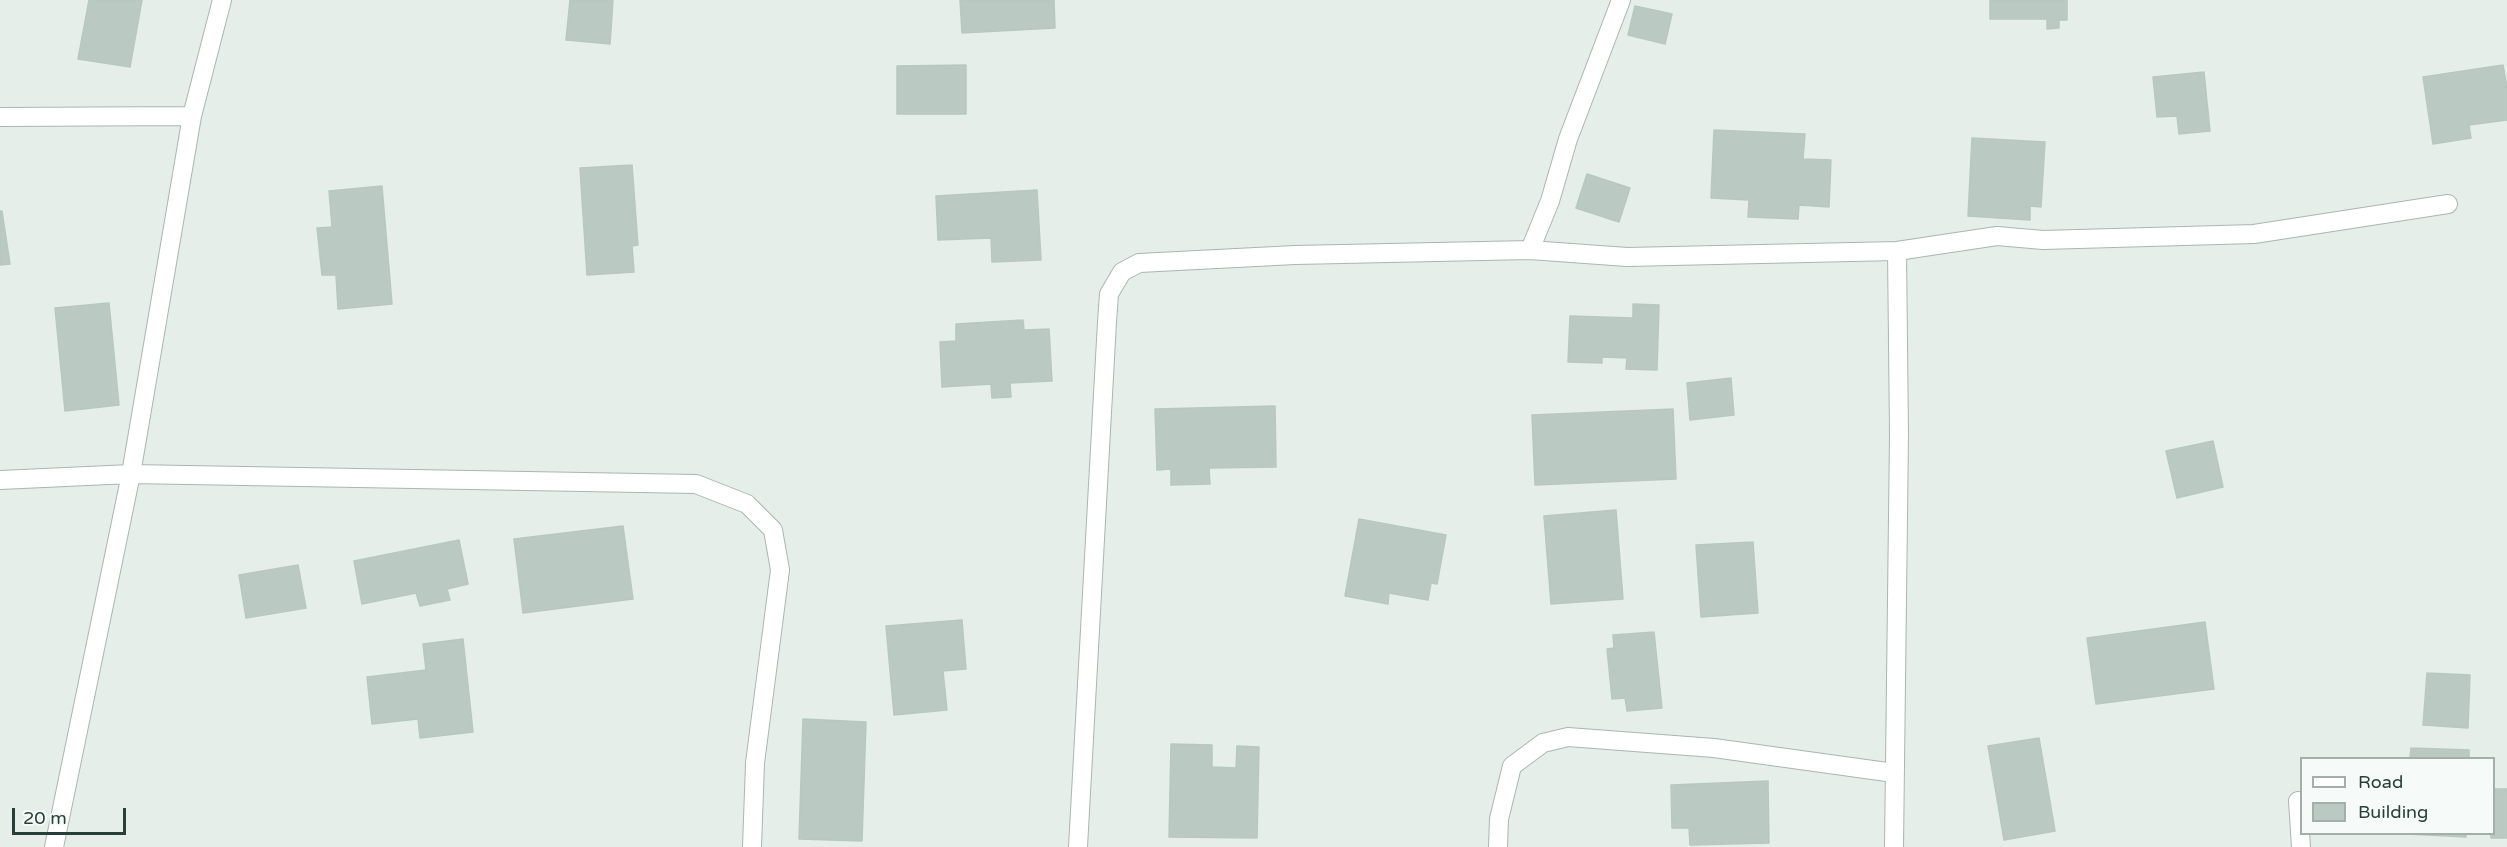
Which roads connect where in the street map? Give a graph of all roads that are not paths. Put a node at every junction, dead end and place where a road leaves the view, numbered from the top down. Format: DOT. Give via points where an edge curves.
graph roads {
  1 [pos="222,0"];
  2 [pos="1621,0"];
  3 [pos="192,116"];
  4 [pos="0,117"];
  5 [pos="2448,204"];
  6 [pos="1530,250"];
  7 [pos="1897,251"];
  8 [pos="130,474"];
  9 [pos="0,480"];
  10 [pos="1894,773"];
  11 [pos="2298,801"];
  12 [pos="2300,832"];
  13 [pos="54,847"];
  14 [pos="753,847"];
  15 [pos="1078,847"];
  16 [pos="1498,847"];
  17 [pos="1894,847"];
  1 -- 3 [label="street"];
  2 -- 6 [label="street"];
  3 -- 4 [label="street"];
  3 -- 8 [label="street"];
  5 -- 7 [label="street" via="2254,234 2043,240 1997,236"];
  6 -- 7 [label="street" via="1627,257"];
  6 -- 15 [label="street" via="1139,263 1122,272 1109,294"];
  7 -- 10 [label="street" via="1899,434"];
  8 -- 9 [label="street"];
  8 -- 13 [label="street"];
  8 -- 14 [label="street" via="696,484 747,504 773,530 780,570 755,763"];
  10 -- 16 [label="street" via="1714,748 1568,737 1543,743 1512,766 1499,819"];
  10 -- 17 [label="street"];
  11 -- 12 [label="street"];
}
